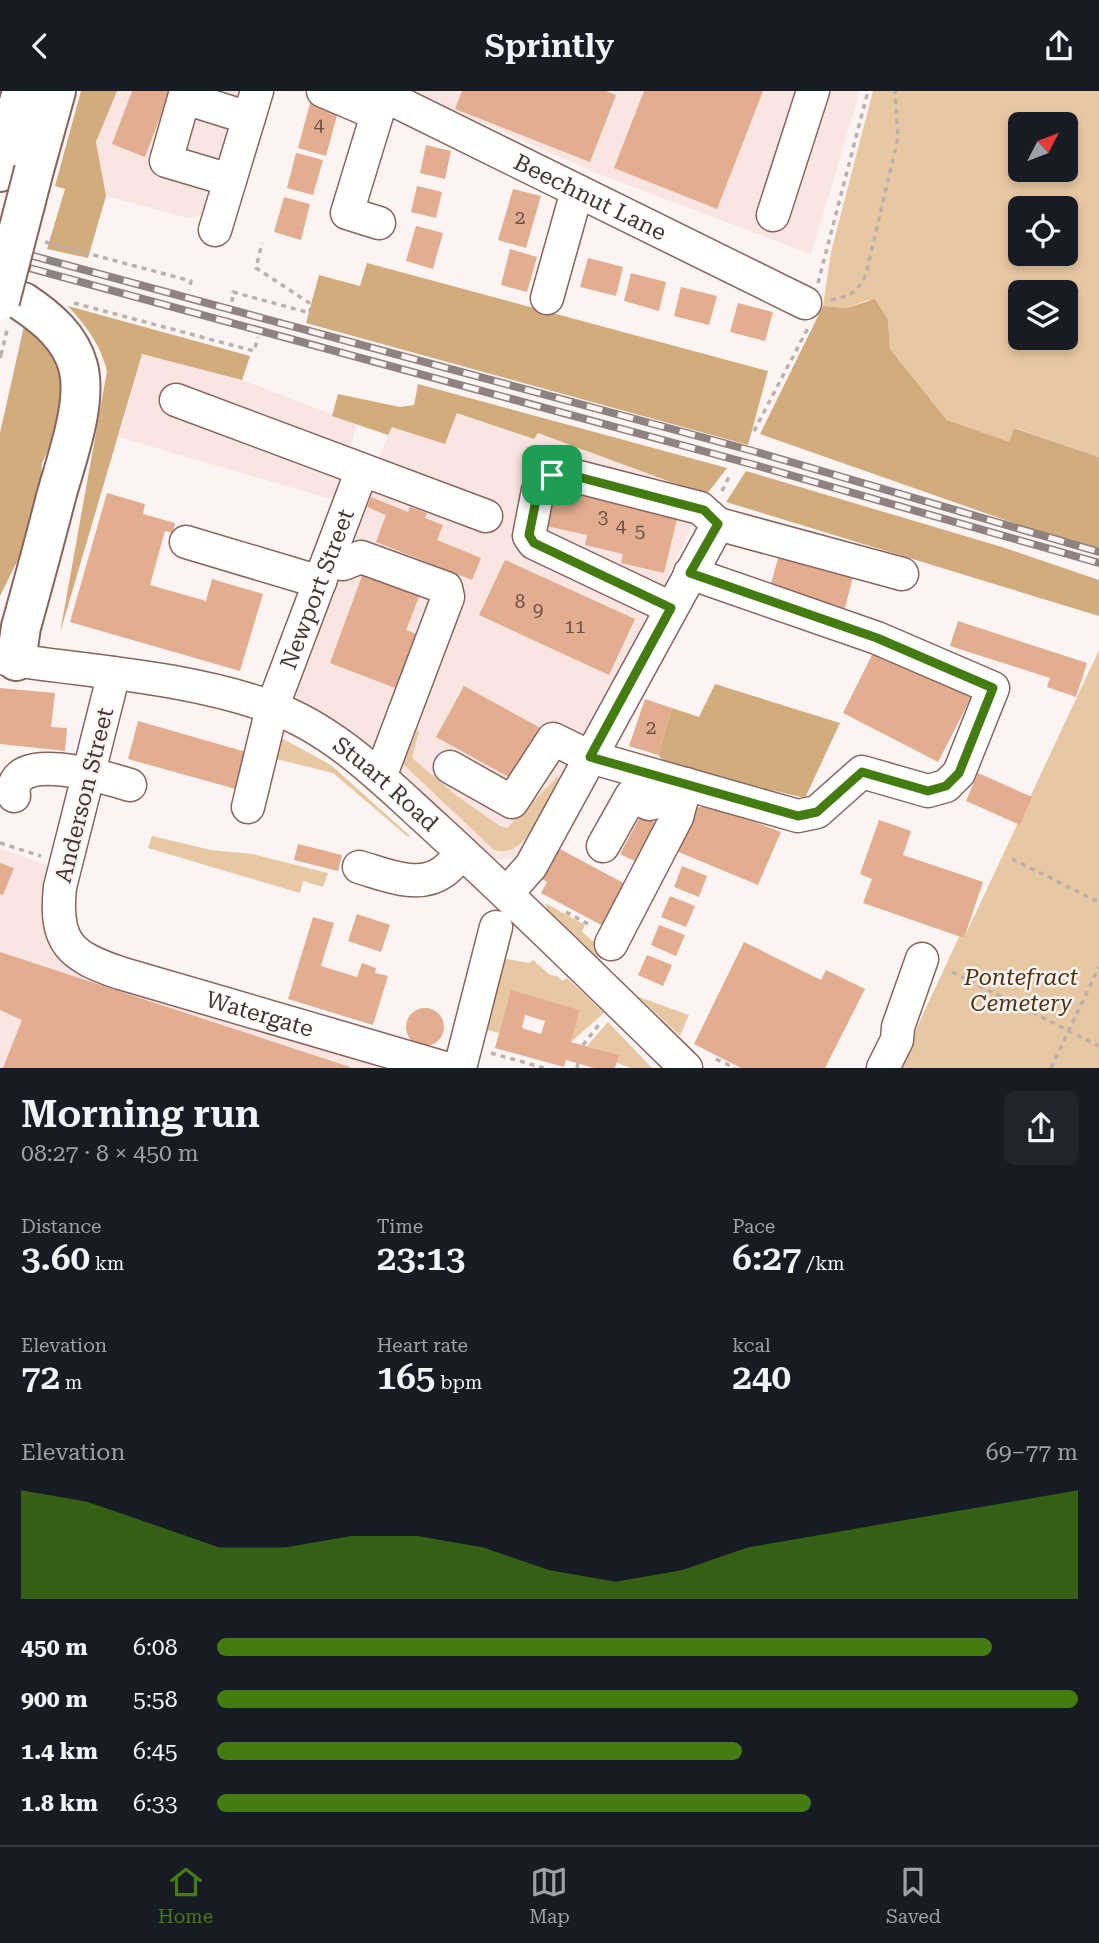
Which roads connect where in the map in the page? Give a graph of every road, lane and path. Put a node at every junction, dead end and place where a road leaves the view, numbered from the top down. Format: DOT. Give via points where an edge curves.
graph roads {
  1 [pos="22,91"];
  2 [pos="55,91"];
  3 [pos="323,91"];
  4 [pos="813,91"];
  5 [pos="868,91"];
  6 [pos="895,91"];
  7 [pos="185,94"];
  8 [pos="378,100"];
  9 [pos="253,104"];
  10 [pos="12,167"];
  11 [pos="230,180"];
  12 [pos="578,191"];
  13 [pos="774,215"];
  14 [pos="379,223"];
  15 [pos="215,230"];
  16 [pos="48,231"];
  17 [pos="262,243"];
  18 [pos="189,290"];
  19 [pos="547,297"];
  20 [pos="11,301"];
  21 [pos="232,302"];
  22 [pos="809,302"];
  23 [pos="100,310"];
  24 [pos="258,337"];
  25 [pos="176,400"];
  26 [pos="754,431"];
  27 [pos="362,470"];
  28 [pos="486,516"];
  29 [pos="718,524"];
  30 [pos="186,543"];
  31 [pos="324,571"];
  32 [pos="690,573"];
  33 [pos="902,574"];
  34 [pos="671,608"];
  35 [pos="8,659"];
  36 [pos="114,673"];
  37 [pos="272,708"];
  38 [pos="590,757"];
  39 [pos="450,767"];
  40 [pos="90,773"];
  41 [pos="380,777"];
  42 [pos="130,785"];
  43 [pos="685,789"];
  44 [pos="14,796"];
  45 [pos="248,807"];
  46 [pos="0,843"];
  47 [pos="603,846"];
  48 [pos="463,853"];
  49 [pos="46,857"];
  50 [pos="1012,859"];
  51 [pos="359,867"];
  52 [pos="507,893"];
  53 [pos="1099,902"];
  54 [pos="558,908"];
  55 [pos="612,941"];
  56 [pos="498,943"];
  57 [pos="76,954"];
  58 [pos="922,959"];
  59 [pos="1099,967"];
  60 [pos="952,972"];
  61 [pos="605,1018"];
  62 [pos="1069,1031"];
  63 [pos="583,1045"];
  64 [pos="1099,1046"];
  65 [pos="463,1057"];
  66 [pos="716,1059"];
  67 [pos="445,1068"];
  68 [pos="544,1068"];
  69 [pos="686,1068"];
  70 [pos="735,1068"];
  71 [pos="883,1068"];
  72 [pos="1051,1068"];
  1 -- 10 [label="main road"];
  2 -- 10 [label="main road"];
  3 -- 8 [label="street, Beechnut Lane"];
  4 -- 13 [label="street"];
  5 -- 22 [label="path"];
  6 -- 22 [label="path" via="898,138 866,274 850,296"];
  7 -- 9 [label="street"];
  7 -- 11 [label="street" via="166,162"];
  8 -- 12 [label="street, Beechnut Lane"];
  8 -- 14 [label="street" via="347,213"];
  9 -- 11 [label="street"];
  10 -- 20 [label="main road, bridge"];
  11 -- 15 [label="street"];
  12 -- 19 [label="street" via="564,265"];
  12 -- 22 [label="street, Beechnut Lane"];
  16 -- 18 [label="path" via="45,243 191,281"];
  17 -- 21 [label="path" via="256,268 311,304 310,313 233,292"];
  20 -- 35 [label="main road" via="46,317 65,339 78,366 80,392 75,427 22,627"];
  22 -- 26 [label="path" via="812,320"];
  23 -- 24 [label="path" via="254,351"];
  25 -- 27 [label="street"];
  27 -- 28 [label="street"];
  27 -- 31 [label="street, Newport Street"];
  29 -- 32 [label="street"];
  29 -- 33 [label="street"];
  29 -- 34 [label="street" via="700,508 567,474 552,475 538,490 529,535 534,543"];
  30 -- 31 [label="street"];
  31 -- 37 [label="street, Newport Street"];
  31 -- 41 [label="street" via="361,557 446,588 448,597"];
  32 -- 34 [label="street"];
  32 -- 43 [label="street" via="877,638 993,688 959,773 946,786 928,791 862,772 817,812 798,816"];
  34 -- 38 [label="street"];
  35 -- 36 [label="street, Stuart Road"];
  36 -- 37 [label="street, Stuart Road" via="206,687"];
  36 -- 40 [label="street, Anderson Street"];
  37 -- 41 [label="street, Stuart Road" via="307,722"];
  37 -- 45 [label="street, Newport Street"];
  38 -- 39 [label="street" via="553,739 512,802"];
  38 -- 43 [label="street"];
  38 -- 52 [label="street" via="531,866"];
  40 -- 42 [label="street"];
  40 -- 44 [label="street" via="32,771 18,778"];
  40 -- 57 [label="street, Anderson Street" via="58,905 61,929"];
  41 -- 48 [label="street, Stuart Road"];
  43 -- 47 [label="street" via="649,804 631,796"];
  43 -- 55 [label="street" via="677,817"];
  46 -- 49 [label="path"];
  48 -- 51 [label="street" via="437,875 414,881"];
  48 -- 52 [label="street, Stuart Road"];
  50 -- 53 [label="path"];
  52 -- 69 [label="street, Stuart Road"];
  54 -- 55 [label="path"];
  56 -- 65 [label="street"];
  57 -- 67 [label="street, Watergate" via="120,973 303,1016"];
  58 -- 71 [label="street" via="897,1040"];
  59 -- 62 [label="path"];
  60 -- 62 [label="path"];
  61 -- 63 [label="path"];
  62 -- 64 [label="path"];
  62 -- 72 [label="path"];
  65 -- 68 [label="path"];
  66 -- 70 [label="path"];
}
